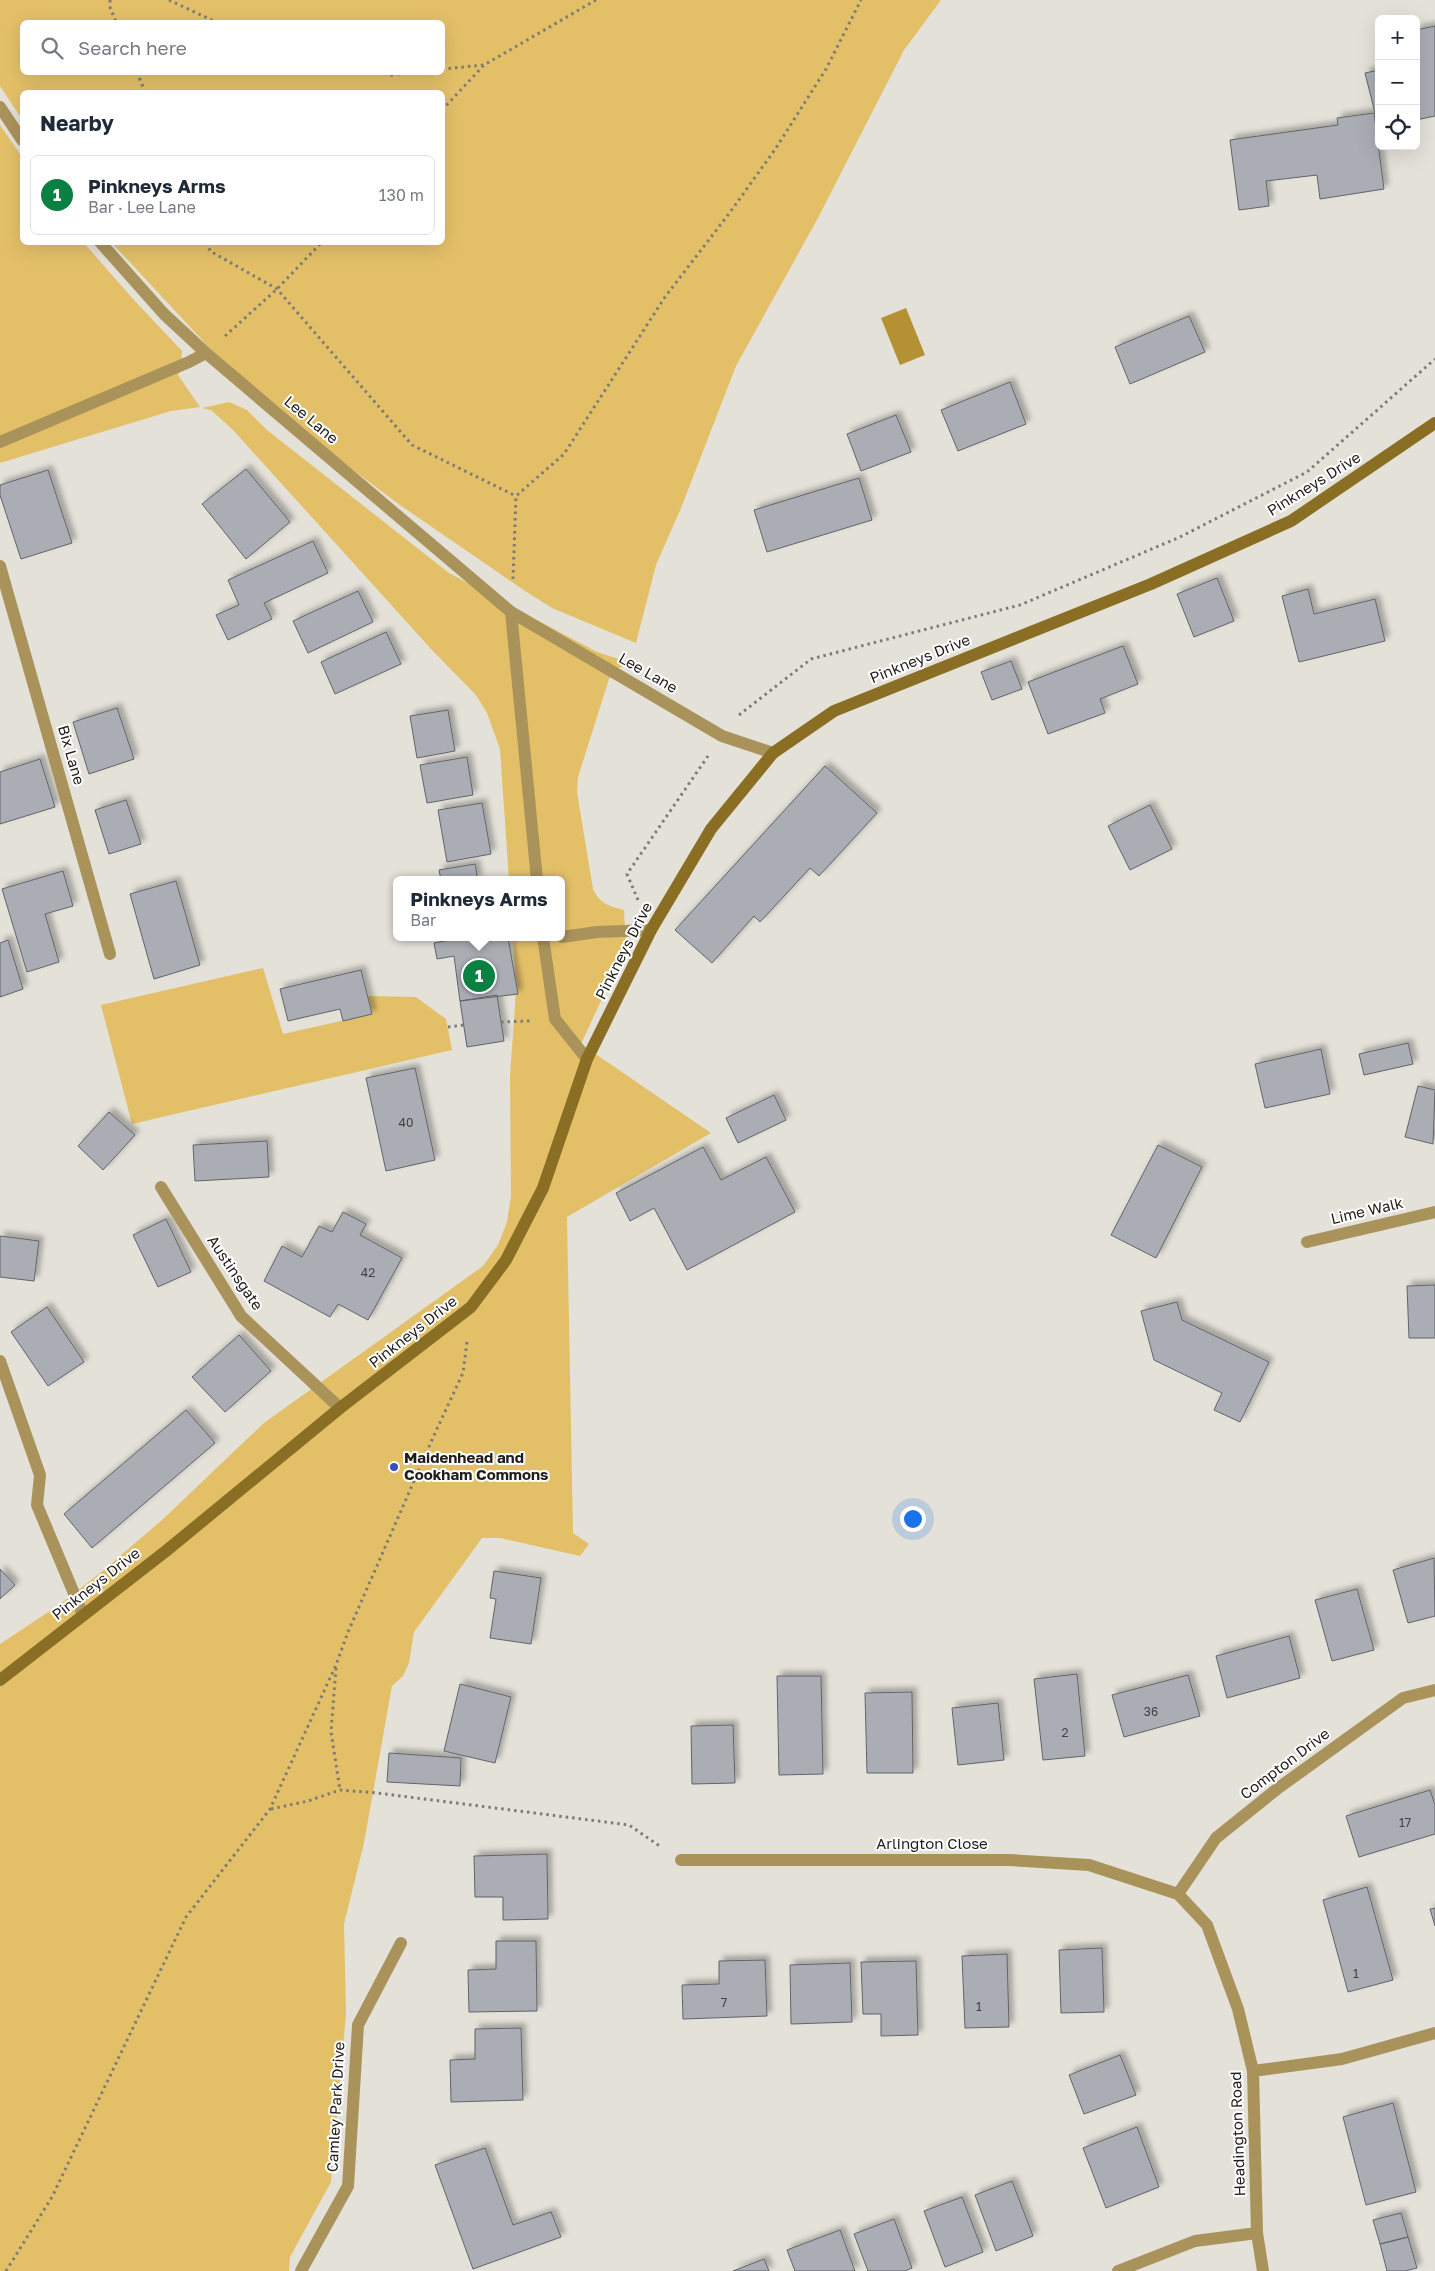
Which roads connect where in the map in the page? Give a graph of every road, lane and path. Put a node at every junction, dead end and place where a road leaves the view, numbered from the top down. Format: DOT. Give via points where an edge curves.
graph roads {
  1 [pos="110,0"];
  2 [pos="169,0"];
  3 [pos="596,0"];
  4 [pos="861,0"];
  5 [pos="115,20"];
  6 [pos="212,20"];
  7 [pos="484,65"];
  8 [pos="445,69"];
  9 [pos="138,75"];
  10 [pos="144,90"];
  11 [pos="445,107"];
  12 [pos="0,108"];
  13 [pos="20,137"];
  14 [pos="103,245"];
  15 [pos="208,245"];
  16 [pos="319,245"];
  17 [pos="277,289"];
  18 [pos="206,353"];
  19 [pos="1435,424"];
  20 [pos="0,442"];
  21 [pos="516,496"];
  22 [pos="0,566"];
  23 [pos="511,612"];
  24 [pos="773,753"];
  25 [pos="537,876"];
  26 [pos="651,930"];
  27 [pos="565,936"];
  28 [pos="543,941"];
  29 [pos="110,954"];
  30 [pos="464,1025"];
  31 [pos="448,1027"];
  32 [pos="587,1059"];
  33 [pos="161,1187"];
  34 [pos="1435,1212"];
  35 [pos="1307,1242"];
  36 [pos="471,1307"];
  37 [pos="0,1361"];
  38 [pos="340,1408"];
  39 [pos="83,1615"];
  40 [pos="336,1665"];
  41 [pos="0,1680"];
  42 [pos="1435,1690"];
  43 [pos="340,1790"];
  44 [pos="270,1809"];
  45 [pos="681,1860"];
  46 [pos="1178,1894"];
  47 [pos="400,1943"];
  48 [pos="1435,2033"];
  49 [pos="1253,2072"];
  50 [pos="1257,2233"];
  51 [pos="6,2271"];
  52 [pos="300,2271"];
  53 [pos="1118,2271"];
  54 [pos="1263,2271"];
  1 -- 5 [label="path"];
  2 -- 6 [label="path"];
  3 -- 7 [label="path"];
  4 -- 21 [label="path" via="826,69 776,148 665,297 564,454"];
  7 -- 8 [label="path"];
  7 -- 11 [label="path"];
  9 -- 10 [label="path"];
  12 -- 13 [label="street"];
  14 -- 18 [label="street, Lee Lane" via="164,314"];
  15 -- 17 [label="path" via="210,251"];
  16 -- 17 [label="path"];
  17 -- 18 [label="path"];
  17 -- 21 [label="path" via="412,445"];
  18 -- 20 [label="street"];
  18 -- 23 [label="street, Lee Lane"];
  19 -- 24 [label="street, Pinkneys Drive" via="1291,521 1151,584 834,711"];
  21 -- 23 [label="path"];
  22 -- 29 [label="street, Bix Lane"];
  23 -- 24 [label="street, Lee Lane" via="722,736"];
  23 -- 25 [label="street"];
  24 -- 26 [label="street, Pinkneys Drive" via="711,829"];
  26 -- 27 [label="street"];
  26 -- 32 [label="street, Pinkneys Drive"];
  28 -- 32 [label="street" via="555,1019"];
  30 -- 31 [label="path"];
  32 -- 36 [label="street, Pinkneys Drive" via="543,1188 506,1260"];
  33 -- 38 [label="street, Austinsgate" via="241,1316"];
  34 -- 35 [label="street, Lime Walk"];
  36 -- 38 [label="street, Pinkneys Drive"];
  36 -- 40 [label="path" via="463,1373"];
  37 -- 39 [label="street" via="40,1475 37,1505"];
  38 -- 39 [label="street, Pinkneys Drive"];
  39 -- 41 [label="street, Pinkneys Drive"];
  40 -- 43 [label="path" via="331,1732"];
  40 -- 44 [label="path"];
  42 -- 46 [label="street, Compton Drive" via="1403,1698 1277,1789 1216,1838"];
  43 -- 44 [label="path"];
  43 -- 45 [label="path" via="629,1825"];
  44 -- 51 [label="path" via="186,1918 52,2197"];
  45 -- 46 [label="street, Arlington Close" via="1009,1860 1089,1865"];
  46 -- 49 [label="street, Headington Road" via="1207,1926 1238,2009"];
  47 -- 52 [label="street, Camley Park Drive" via="358,2026 348,2186"];
  48 -- 49 [label="street" via="1342,2059"];
  49 -- 50 [label="street, Headington Road"];
  50 -- 53 [label="street" via="1195,2241"];
  50 -- 54 [label="street, Headington Road"];
}
